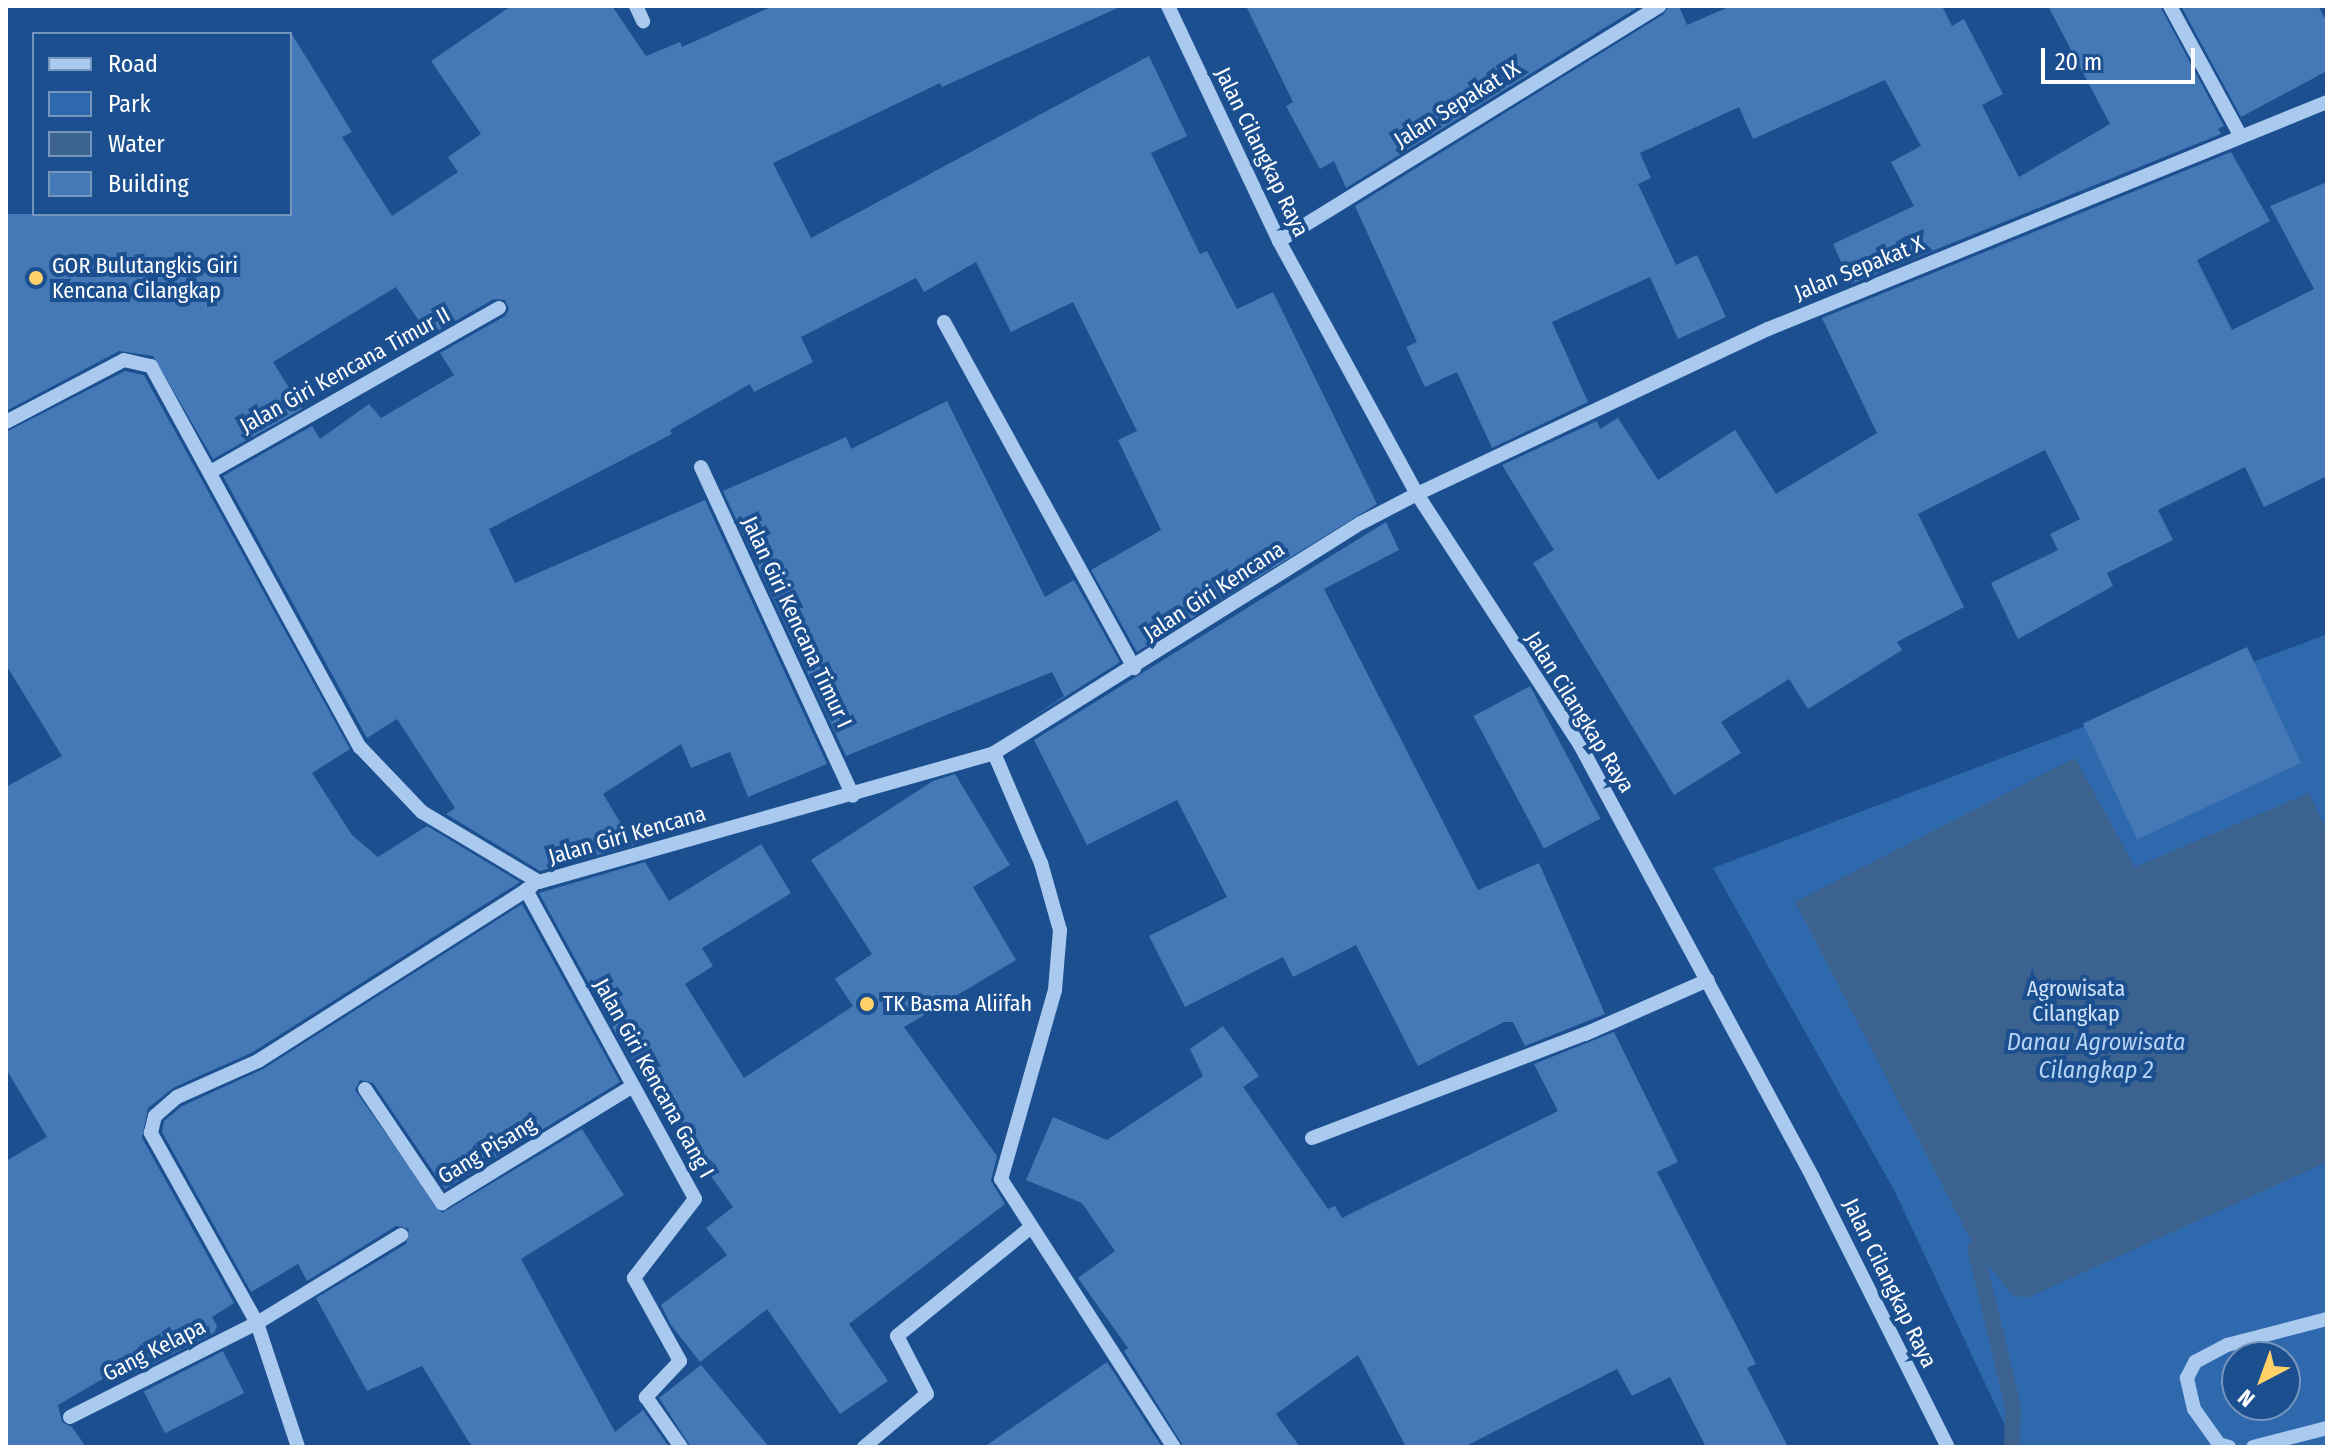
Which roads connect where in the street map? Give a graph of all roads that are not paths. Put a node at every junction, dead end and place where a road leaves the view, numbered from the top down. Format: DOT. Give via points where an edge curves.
graph roads {
  1 [pos="636,6"];
  2 [pos="1168,6"];
  3 [pos="1659,6"];
  4 [pos="2170,6"];
  5 [pos="643,21"];
  6 [pos="2327,102"];
  7 [pos="2240,135"];
  8 [pos="1279,241"];
  9 [pos="499,308"];
  10 [pos="944,322"];
  11 [pos="6,422"];
  12 [pos="701,467"];
  13 [pos="212,471"];
  14 [pos="1417,494"];
  15 [pos="1134,668"];
  16 [pos="994,753"];
  17 [pos="853,796"];
  18 [pos="533,886"];
  19 [pos="1708,980"];
  20 [pos="631,1087"];
  21 [pos="365,1089"];
  22 [pos="1312,1138"];
  23 [pos="1031,1227"];
  24 [pos="401,1235"];
  25 [pos="2327,1319"];
  26 [pos="257,1323"];
  27 [pos="70,1417"];
  28 [pos="2327,1428"];
  29 [pos="298,1447"];
  30 [pos="681,1447"];
  31 [pos="864,1447"];
  32 [pos="1174,1447"];
  33 [pos="1948,1447"];
  34 [pos="2229,1447"];
  35 [pos="2253,1447"];
  1 -- 5 [label="street"];
  2 -- 8 [label="street, Jalan Cilangkap Raya"];
  3 -- 8 [label="street, Jalan Sepakat IX"];
  4 -- 7 [label="street"];
  6 -- 7 [label="street, Jalan Sepakat X"];
  7 -- 14 [label="street, Jalan Sepakat X" via="1768,329"];
  8 -- 14 [label="street, Jalan Cilangkap Raya"];
  9 -- 13 [label="street, Jalan Giri Kencana Timur II"];
  10 -- 15 [label="street"];
  11 -- 13 [label="street, Jalan Giri Kencana" via="124,360 151,366"];
  12 -- 17 [label="street, Jalan Giri Kencana Timur I"];
  13 -- 18 [label="street, Jalan Giri Kencana" via="360,747 422,812"];
  14 -- 15 [label="street, Jalan Giri Kencana" via="1361,523"];
  14 -- 19 [label="street, Jalan Cilangkap Raya" via="1580,745"];
  15 -- 16 [label="street, Jalan Giri Kencana"];
  16 -- 17 [label="street, Jalan Giri Kencana"];
  16 -- 23 [label="street" via="1041,863 1060,930 1055,990 1001,1179"];
  17 -- 18 [label="street, Jalan Giri Kencana"];
  18 -- 20 [label="street, Jalan Giri Kencana Gang I"];
  18 -- 26 [label="street" via="270,1054 177,1097 155,1116 151,1133"];
  19 -- 22 [label="street" via="1585,1034"];
  19 -- 33 [label="street, Jalan Cilangkap Raya"];
  20 -- 21 [label="street, Gang Pisang" via="442,1203"];
  20 -- 30 [label="street, Jalan Giri Kencana Gang I" via="695,1199 634,1278 680,1361 646,1397"];
  23 -- 31 [label="street" via="897,1336 927,1394"];
  23 -- 32 [label="street"];
  24 -- 26 [label="street"];
  25 -- 34 [label="street" via="2227,1345 2195,1362 2187,1378 2194,1409 2219,1444"];
  26 -- 27 [label="street, Gang Kelapa"];
  26 -- 29 [label="street"];
  28 -- 35 [label="street"];
}
